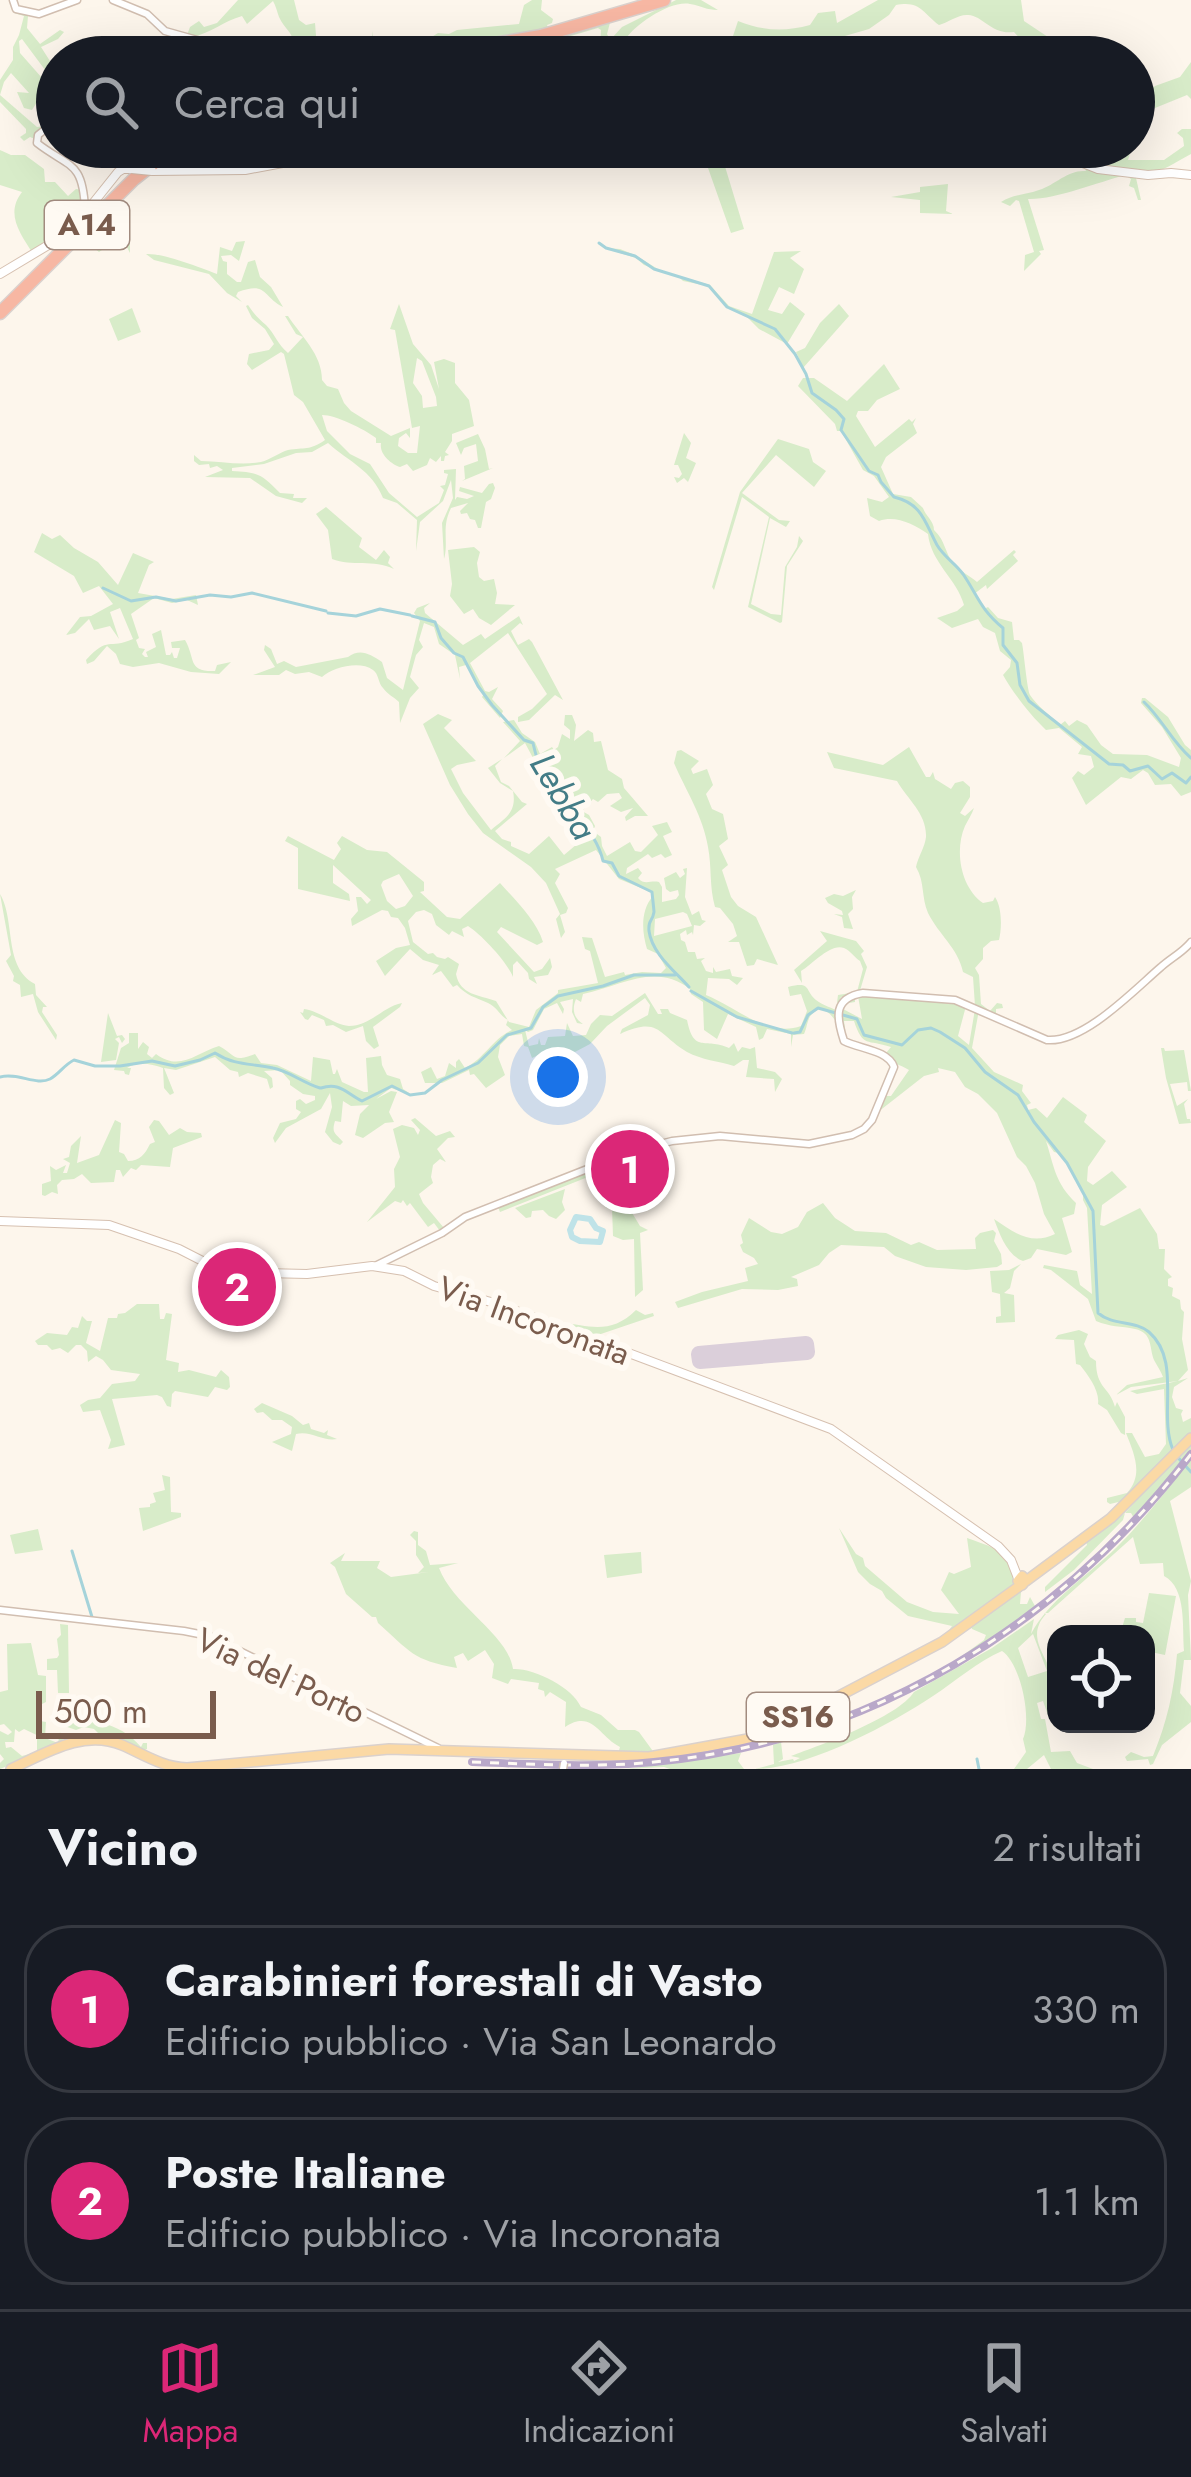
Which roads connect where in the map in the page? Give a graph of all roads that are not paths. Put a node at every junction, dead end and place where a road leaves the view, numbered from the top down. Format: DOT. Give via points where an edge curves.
graph roads {
  1 [pos="13,0"];
  2 [pos="77,0"];
  3 [pos="113,0"];
  4 [pos="652,0"];
  5 [pos="664,0"];
  6 [pos="183,36"];
  7 [pos="515,36"];
  8 [pos="539,36"];
  9 [pos="73,168"];
  10 [pos="142,168"];
  11 [pos="259,168"];
  12 [pos="1098,168"];
  13 [pos="1191,175"];
  14 [pos="85,212"];
  15 [pos="0,274"];
  16 [pos="0,310"];
  17 [pos="1189,946"];
  18 [pos="0,1221"];
  19 [pos="375,1266"];
  20 [pos="1191,1438"];
  21 [pos="1021,1580"];
  22 [pos="0,1610"];
  23 [pos="421,1744"];
  24 [pos="564,1760"];
  25 [pos="11,1769"];
  1 -- 2 [label="street" via="16,9 36,14"];
  3 -- 6 [label="street"];
  4 -- 7 [label="highway"];
  5 -- 8 [label="highway"];
  9 -- 14 [label="street"];
  10 -- 16 [label="highway, A14"];
  11 -- 14 [label="main road, bridge" via="118,172"];
  12 -- 13 [label="main road"];
  14 -- 15 [label="main road" via="65,236"];
  17 -- 19 [label="street" via="1057,1041 956,1000 863,993 843,1000 844,1041 890,1058 894,1067 860,1132 809,1144 721,1136 661,1143 466,1217"];
  18 -- 19 [label="main road, Via Incoronata" via="110,1225 229,1272"];
  19 -- 21 [label="main road, Via Incoronata" via="831,1429 998,1546"];
  20 -- 21 [label="main road, SS16" via="1111,1517"];
  21 -- 24 [label="main road, SS16" via="942,1642 759,1736 657,1756"];
  22 -- 23 [label="street, Via del Porto" via="201,1634"];
  23 -- 24 [label="main road, SS16"];
  23 -- 25 [label="main road, SS16" via="187,1768 84,1739"];
}
